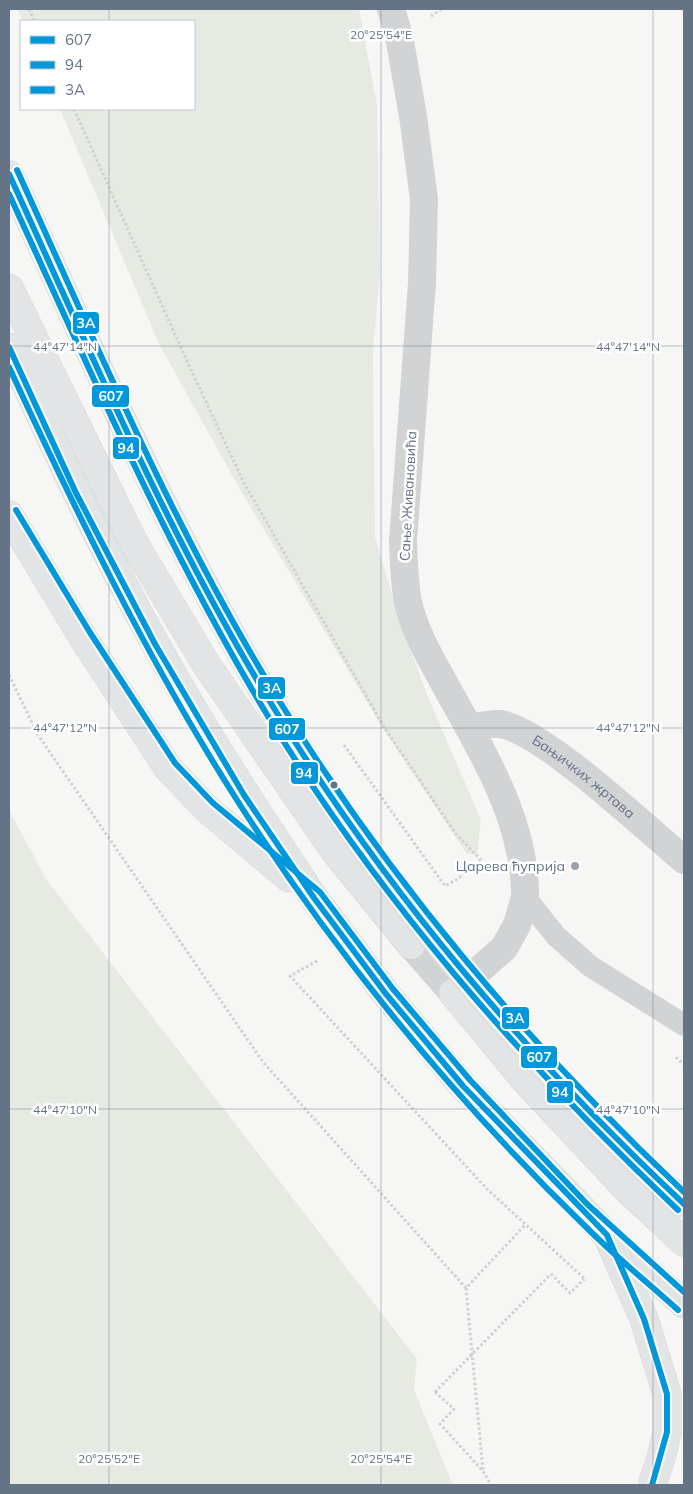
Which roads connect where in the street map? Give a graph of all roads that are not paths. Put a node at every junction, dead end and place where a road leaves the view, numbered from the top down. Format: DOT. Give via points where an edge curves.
graph roads {
  1 [pos="391,9"];
  2 [pos="9,174"];
  3 [pos="9,288"];
  4 [pos="9,348"];
  5 [pos="9,515"];
  6 [pos="469,728"];
  7 [pos="684,860"];
  8 [pos="525,897"];
  9 [pos="314,898"];
  10 [pos="411,945"];
  11 [pos="452,993"];
  12 [pos="684,1025"];
  13 [pos="684,1204"];
  14 [pos="607,1235"];
  15 [pos="684,1242"];
  16 [pos="684,1304"];
  17 [pos="652,1485"];
  1 -- 6 [label="street, Сање Живановића" via="413,116 424,199 422,283 403,541 408,603 430,657"];
  2 -- 13 [label="main road, bridge" via="182,541 226,626 289,732 361,840 474,985 571,1094"];
  3 -- 10 [label="main road" via="135,545 206,664 334,850"];
  4 -- 9 [label="main road" via="76,493 155,644 244,795"];
  5 -- 9 [label="main road" via="82,636 168,768 206,809"];
  6 -- 7 [label="street, Бањичких жртава" via="498,723 517,729 546,746"];
  6 -- 8 [label="street, Сање Живановића" via="518,838 525,874"];
  8 -- 11 [label="street, Сање Живановића" via="517,925 504,948"];
  8 -- 12 [label="lane" via="556,936 590,966"];
  9 -- 14 [label="main road, bridge" via="386,994 463,1086"];
  10 -- 11 [label="street"];
  11 -- 15 [label="main road" via="524,1078 628,1190"];
  14 -- 16 [label="main road"];
  14 -- 17 [label="main road, bridge" via="644,1319 667,1394 667,1432"];
}
